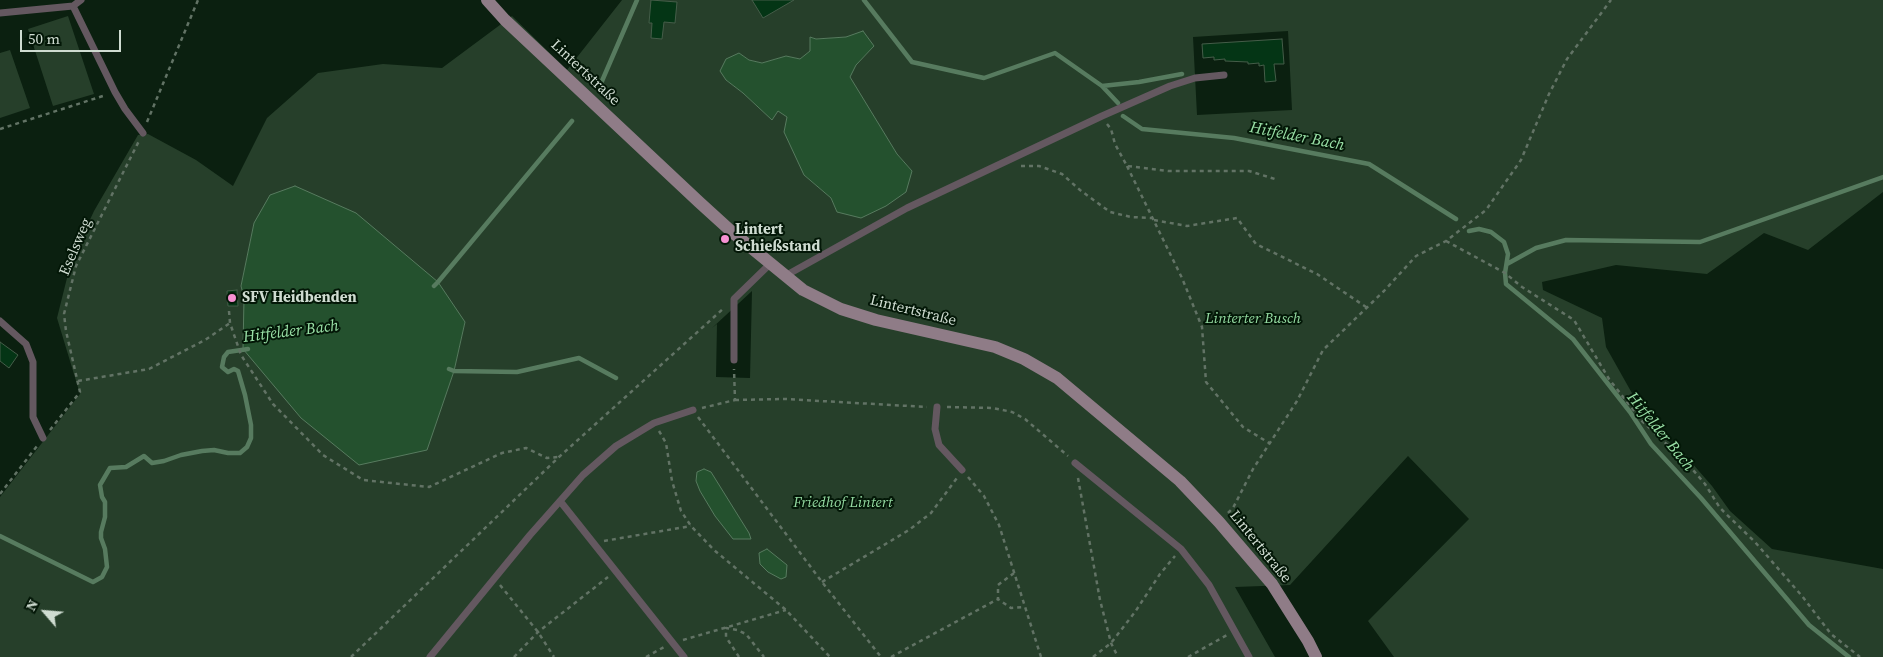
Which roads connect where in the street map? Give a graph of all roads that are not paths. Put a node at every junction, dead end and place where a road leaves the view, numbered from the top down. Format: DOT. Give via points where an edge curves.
graph roads {
  1 [pos="81,0"];
  2 [pos="487,0"];
  3 [pos="67,4"];
  4 [pos="0,14"];
  5 [pos="1224,75"];
  6 [pos="143,133"];
  7 [pos="771,263"];
  8 [pos="785,276"];
  9 [pos="0,321"];
  10 [pos="734,360"];
  11 [pos="937,407"];
  12 [pos="693,410"];
  13 [pos="43,438"];
  14 [pos="1075,463"];
  15 [pos="962,470"];
  16 [pos="560,501"];
  17 [pos="430,657"];
  18 [pos="684,657"];
  19 [pos="1249,657"];
  20 [pos="1316,657"];
  1 -- 3 [label="lane"];
  2 -- 7 [label="main road, Lintertstraße" via="699,202"];
  3 -- 4 [label="lane"];
  3 -- 6 [label="lane" via="115,92"];
  5 -- 8 [label="lane" via="1195,78 1170,86 1102,116 907,208"];
  7 -- 8 [label="main road, Lintertstraße"];
  7 -- 10 [label="lane" via="734,299"];
  8 -- 20 [label="main road, Lintertstraße" via="803,290 840,309 995,347 1057,378 1180,481 1219,522 1272,584"];
  9 -- 13 [label="lane" via="26,344 33,362 33,417"];
  11 -- 15 [label="lane" via="935,429 940,445"];
  12 -- 16 [label="lane" via="654,423 616,446"];
  14 -- 19 [label="lane" via="1181,549 1209,585"];
  16 -- 17 [label="lane"];
  16 -- 18 [label="lane"];
}
